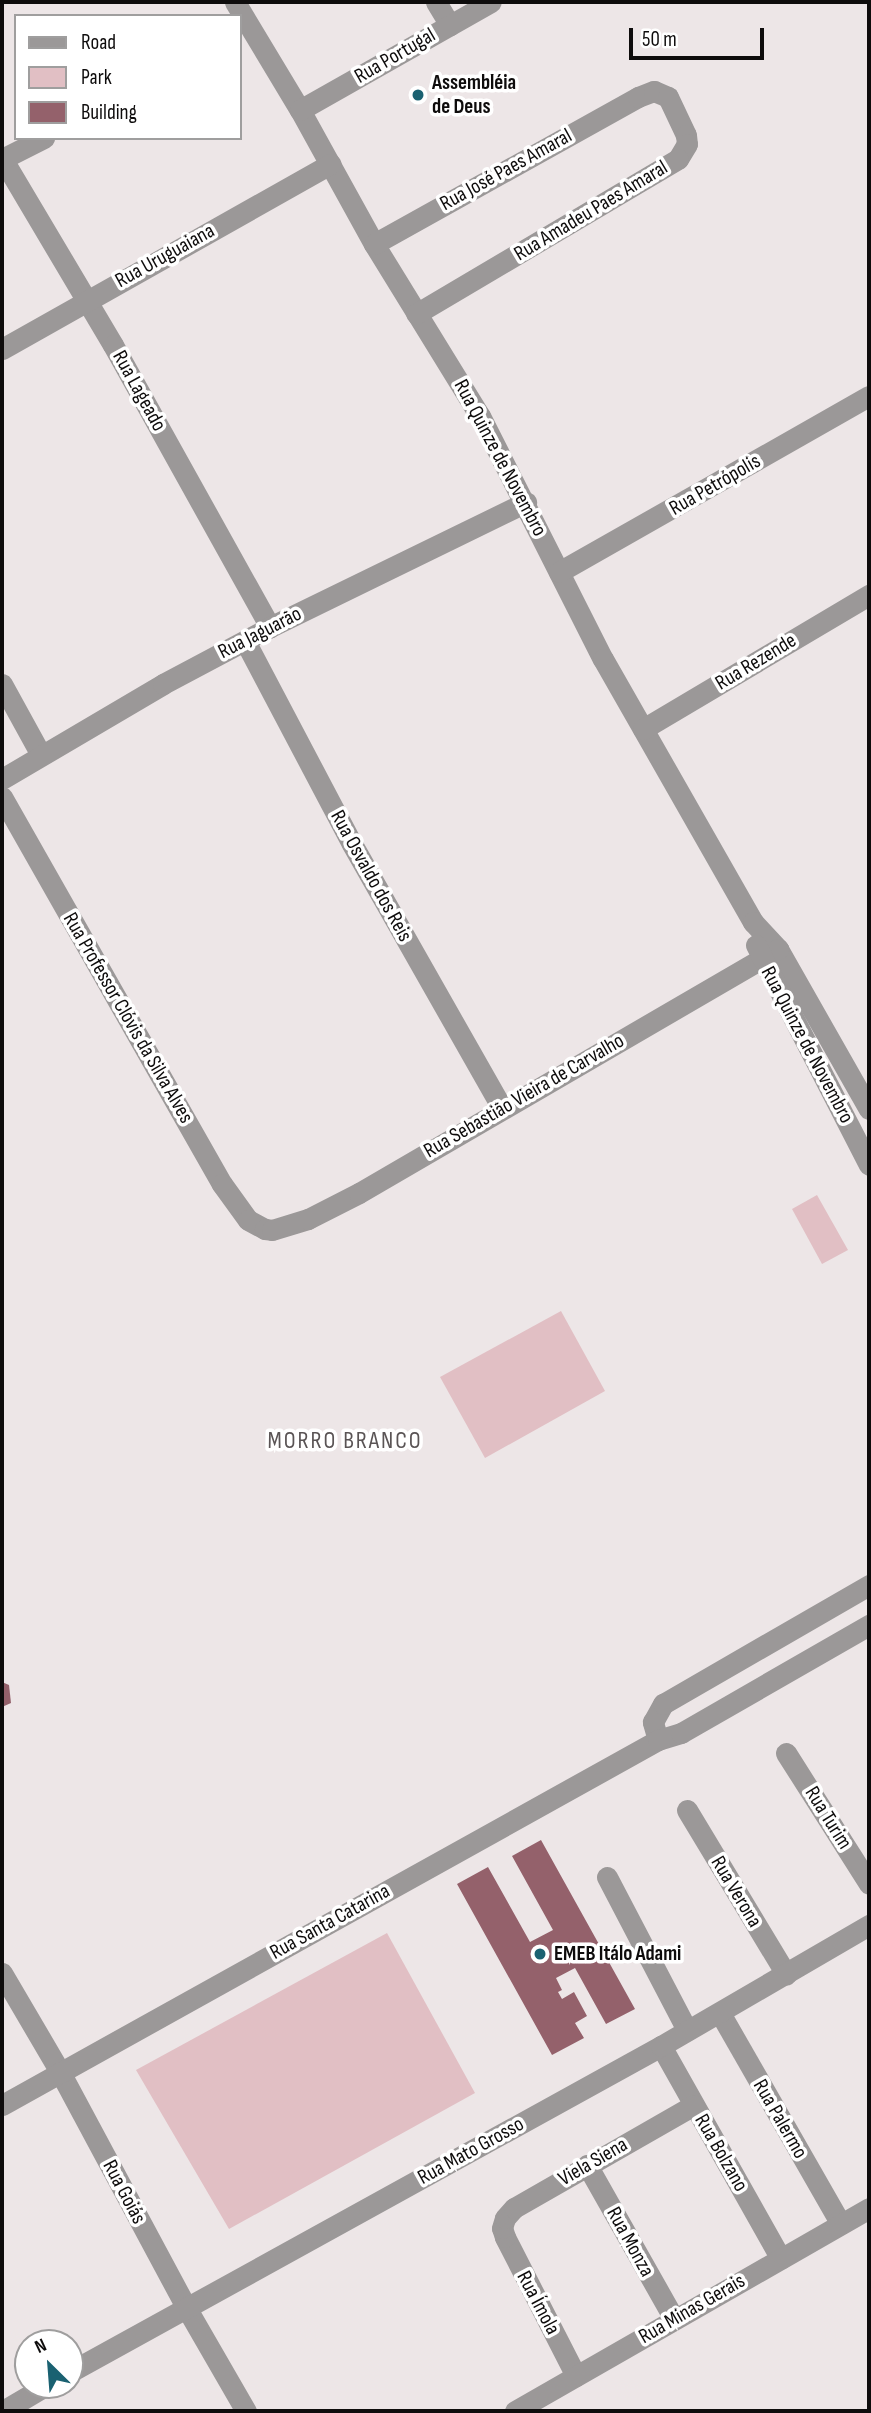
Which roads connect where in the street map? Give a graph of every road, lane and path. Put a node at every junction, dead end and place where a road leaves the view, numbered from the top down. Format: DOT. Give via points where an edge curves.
graph roads {
  1 [pos="436,2"];
  2 [pos="491,2"];
  3 [pos="450,25"];
  4 [pos="245,31"];
  5 [pos="638,97"];
  6 [pos="300,110"];
  7 [pos="40,140"];
  8 [pos="2,159"];
  9 [pos="330,164"];
  10 [pos="374,244"];
  11 [pos="87,300"];
  12 [pos="416,314"];
  13 [pos="2,349"];
  14 [pos="869,396"];
  15 [pos="526,502"];
  16 [pos="559,572"];
  17 [pos="869,595"];
  18 [pos="270,627"];
  19 [pos="245,641"];
  20 [pos="2,684"];
  21 [pos="643,729"];
  22 [pos="41,755"];
  23 [pos="2,779"];
  24 [pos="2,797"];
  25 [pos="769,954"];
  26 [pos="502,1108"];
  27 [pos="869,1109"];
  28 [pos="869,1163"];
  29 [pos="265,1229"];
  30 [pos="869,1585"];
  31 [pos="847,1598"];
  32 [pos="868,1630"];
  33 [pos="658,1740"];
  34 [pos="786,1753"];
  35 [pos="687,1810"];
  36 [pos="607,1877"];
  37 [pos="869,1884"];
  38 [pos="869,1925"];
  39 [pos="2,1973"];
  40 [pos="786,1974"];
  41 [pos="720,2013"];
  42 [pos="687,2030"];
  43 [pos="661,2046"];
  44 [pos="60,2072"];
  45 [pos="2,2105"];
  46 [pos="694,2105"];
  47 [pos="587,2165"];
  48 [pos="869,2208"];
  49 [pos="841,2224"];
  50 [pos="502,2228"];
  51 [pos="781,2259"];
  52 [pos="187,2309"];
  53 [pos="674,2319"];
  54 [pos="84,2364"];
  55 [pos="576,2376"];
  56 [pos="23,2399"];
  57 [pos="3,2411"];
  58 [pos="246,2411"];
  59 [pos="515,2411"];
  1 -- 3 [label="street"];
  2 -- 3 [label="street, Rua Portugal"];
  3 -- 6 [label="street, Rua Portugal"];
  4 -- 6 [label="street, Rua Quinze de Novembro"];
  5 -- 10 [label="street, Rua José Paes Amaral"];
  5 -- 12 [label="street, Rua Amadeu Paes Amaral" via="654,91 668,97 686,135 687,144 678,159"];
  6 -- 9 [label="street, Rua Quinze de Novembro"];
  7 -- 8 [label="street"];
  8 -- 11 [label="street, Rua Lageado"];
  9 -- 10 [label="street, Rua Quinze de Novembro"];
  9 -- 11 [label="street, Rua Uruguaiana"];
  10 -- 12 [label="street, Rua Quinze de Novembro"];
  11 -- 13 [label="street, Rua Uruguaiana"];
  11 -- 18 [label="street, Rua Lageado"];
  12 -- 15 [label="street, Rua Quinze de Novembro" via="480,416"];
  14 -- 16 [label="street, Rua Petrópolis"];
  15 -- 16 [label="street, Rua Quinze de Novembro"];
  15 -- 18 [label="street, Rua Jaguarão"];
  16 -- 21 [label="street, Rua Quinze de Novembro"];
  17 -- 21 [label="street, Rua Rezende"];
  18 -- 19 [label="street, Rua Jaguarão"];
  19 -- 22 [label="street, Rua Jaguarão"];
  19 -- 26 [label="street, Rua Osvaldo dos Reis" via="352,844"];
  20 -- 22 [label="street"];
  21 -- 25 [label="street, Rua Quinze de Novembro"];
  22 -- 23 [label="street, Rua Jaguarão"];
  24 -- 29 [label="street, Rua Professor Clóvis da Silva Alves" via="222,1184 248,1220"];
  25 -- 26 [label="street, Rua Sebastião Vieira de Carvalho"];
  25 -- 27 [label="street, Rua Quinze de Novembro"];
  25 -- 28 [label="street, Rua Quinze de Novembro"];
  26 -- 29 [label="street, Rua Sebastião Vieira de Carvalho" via="349,1198 296,1224"];
  30 -- 31 [label="street"];
  31 -- 32 [label="street"];
  31 -- 33 [label="street" via="663,1704 653,1722"];
  32 -- 33 [label="street, Rua Santa Catarina" via="681,1733"];
  33 -- 44 [label="street, Rua Santa Catarina"];
  34 -- 37 [label="street, Rua Turim"];
  35 -- 40 [label="street, Rua Verona"];
  36 -- 42 [label="street"];
  38 -- 40 [label="street, Rua Mato Grosso"];
  39 -- 44 [label="street, Rua Goiás"];
  40 -- 41 [label="street, Rua Mato Grosso"];
  41 -- 42 [label="street, Rua Mato Grosso"];
  41 -- 49 [label="street, Rua Palermo"];
  42 -- 43 [label="street, Rua Mato Grosso"];
  43 -- 46 [label="street, Rua Bolzano"];
  43 -- 52 [label="street, Rua Mato Grosso"];
  44 -- 45 [label="street, Rua Santa Catarina"];
  44 -- 52 [label="street, Rua Goiás"];
  46 -- 47 [label="street, Viela Siena"];
  46 -- 51 [label="street, Rua Bolzano"];
  47 -- 50 [label="street, Viela Siena" via="514,2208"];
  47 -- 53 [label="street, Rua Monza"];
  48 -- 49 [label="street, Rua Minas Gerais"];
  49 -- 51 [label="street, Rua Minas Gerais"];
  50 -- 55 [label="street, Rua Ímola"];
  51 -- 53 [label="street, Rua Minas Gerais"];
  52 -- 54 [label="street, Rua Mato Grosso"];
  52 -- 58 [label="street, Rua Goiás"];
  53 -- 55 [label="street, Rua Minas Gerais"];
  55 -- 59 [label="street, Rua Minas Gerais"];
  56 -- 57 [label="street"];
}
